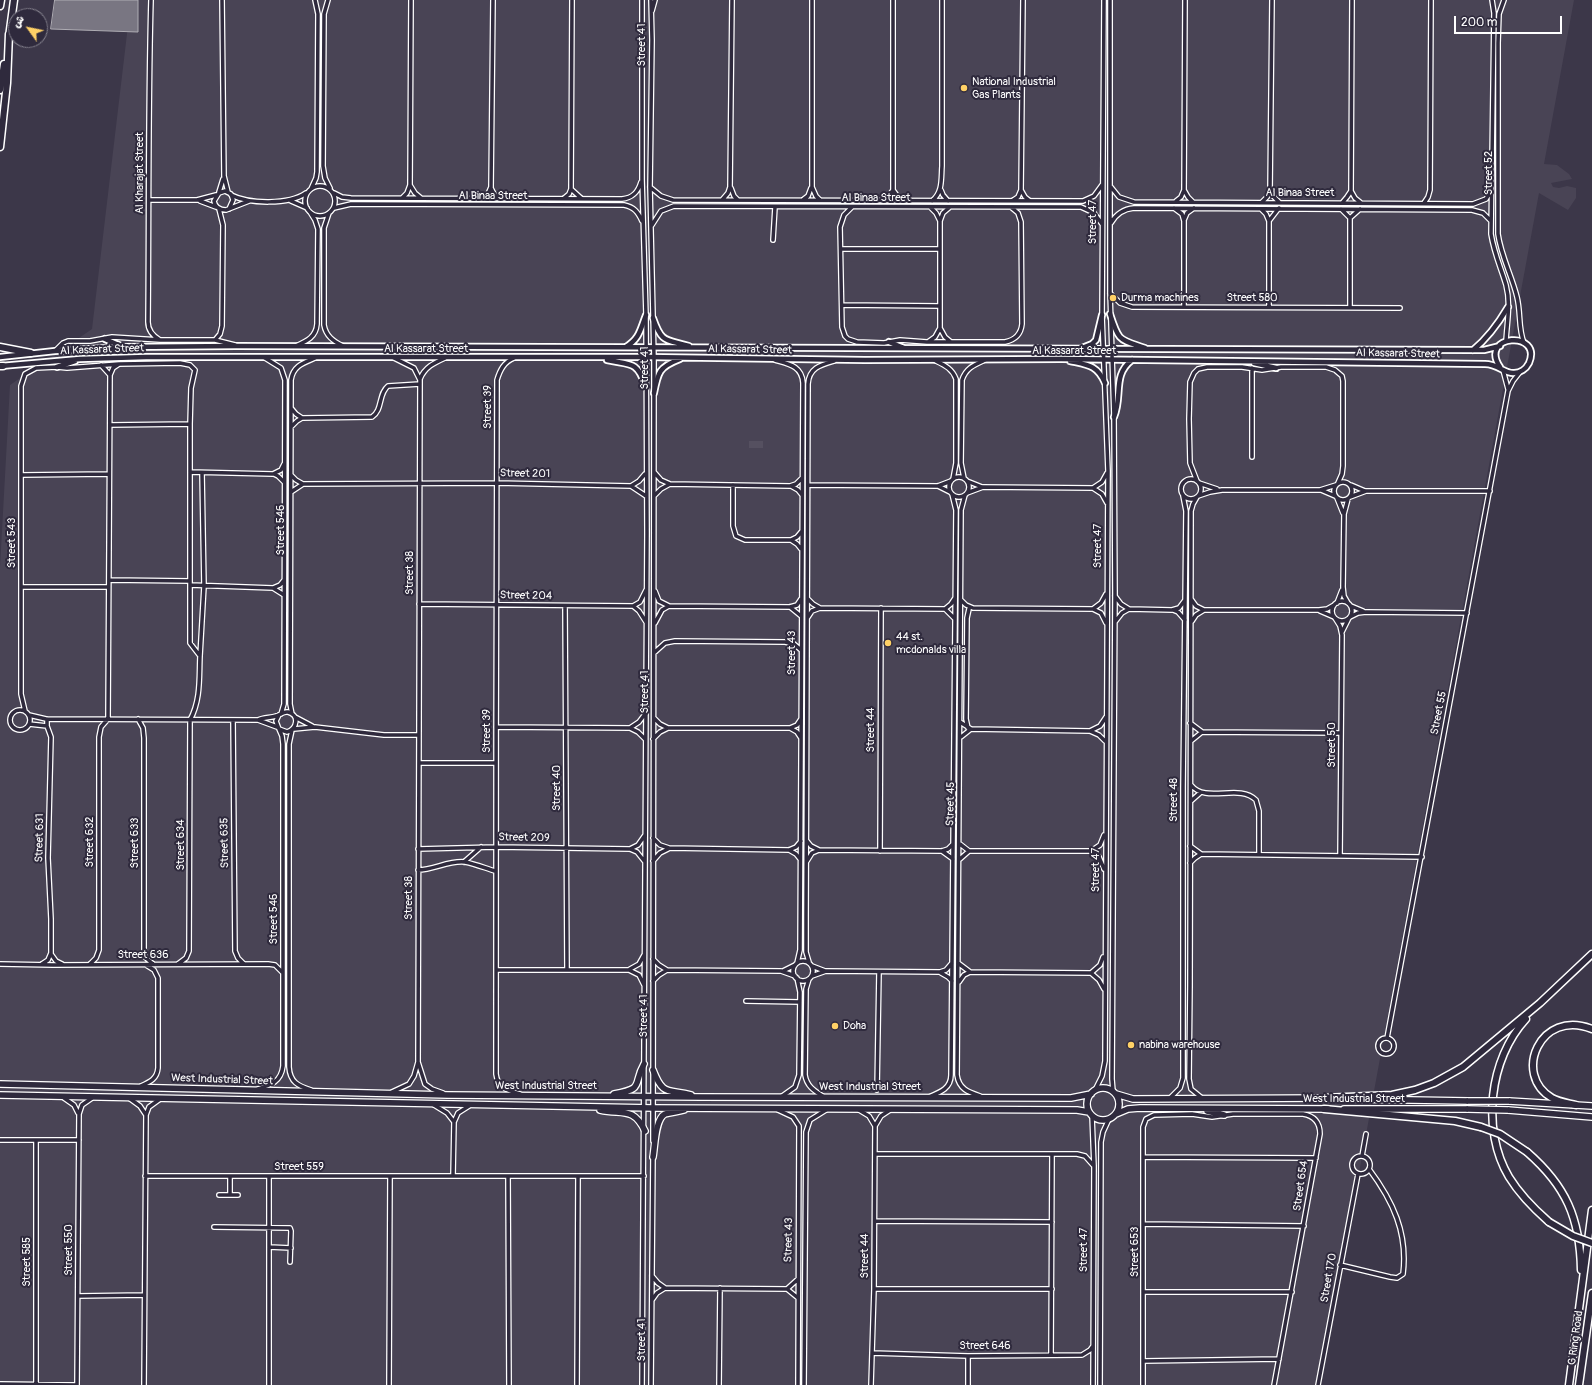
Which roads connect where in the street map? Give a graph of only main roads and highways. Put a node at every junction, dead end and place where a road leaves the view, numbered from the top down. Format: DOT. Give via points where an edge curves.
graph roads {
  1 [pos="1,0"];
  2 [pos="0,6"];
  3 [pos="8,40"];
  4 [pos="8,48"];
  5 [pos="0,90"];
  6 [pos="0,147"];
  7 [pos="0,347"];
  8 [pos="31,353"];
  9 [pos="1592,954"];
  10 [pos="1540,1003"];
  11 [pos="1592,1029"];
  12 [pos="644,1064"];
  13 [pos="653,1070"];
  14 [pos="0,1084"];
  15 [pos="1093,1092"];
  16 [pos="1115,1093"];
  17 [pos="0,1095"];
  18 [pos="604,1096"];
  19 [pos="702,1098"];
  20 [pos="1324,1098"];
  21 [pos="1576,1105"];
  22 [pos="1592,1106"];
  23 [pos="592,1107"];
  24 [pos="690,1108"];
  25 [pos="1191,1109"];
  26 [pos="1324,1109"];
  27 [pos="1091,1114"];
  28 [pos="1116,1114"];
  29 [pos="1224,1115"];
  30 [pos="1592,1116"];
  31 [pos="644,1130"];
  32 [pos="653,1157"];
  33 [pos="1592,1210"];
  34 [pos="1592,1243"];
  35 [pos="1582,1288"];
  36 [pos="1592,1293"];
  37 [pos="1569,1385"];
  38 [pos="1579,1385"];
  1 -- 2 [label="highway"];
  3 -- 5 [label="highway"];
  4 -- 6 [label="highway"];
  7 -- 8 [label="highway"];
  9 -- 10 [label="highway"];
  10 -- 20 [label="highway" via="1463,1067 1434,1083 1392,1094"];
  10 -- 34 [label="highway, bridge" via="1519,1026 1503,1054 1494,1084 1492,1115 1497,1146 1508,1176 1526,1201 1549,1222"];
  11 -- 21 [label="highway" via="1572,1024 1556,1027 1542,1039 1535,1055 1534,1069 1542,1089 1558,1101"];
  12 -- 18 [label="main road" via="634,1088"];
  13 -- 19 [label="main road" via="662,1088"];
  14 -- 18 [label="main road, West Industrial Street" via="448,1095"];
  15 -- 16 [label="main road" via="1104,1088"];
  15 -- 19 [label="main road, West Industrial Street" via="1071,1098"];
  15 -- 27 [label="main road" via="1087,1103"];
  16 -- 20 [label="main road, West Industrial Street" via="1129,1098"];
  16 -- 28 [label="main road" via="1119,1104"];
  17 -- 23 [label="main road, West Industrial Street"];
  18 -- 19 [label="main road, West Industrial Street"];
  20 -- 21 [label="main road, West Industrial Street, bridge" via="1509,1101"];
  21 -- 22 [label="main road, West Industrial Street"];
  23 -- 24 [label="main road, West Industrial Street"];
  23 -- 31 [label="main road" via="628,1113 639,1120"];
  24 -- 27 [label="main road, West Industrial Street" via="1077,1110"];
  24 -- 32 [label="main road" via="661,1118 657,1125"];
  25 -- 26 [label="main road, West Industrial Street"];
  25 -- 28 [label="main road, West Industrial Street" via="1134,1108"];
  25 -- 29 [label="main road"];
  26 -- 30 [label="main road, West Industrial Street, bridge" via="1508,1110"];
  26 -- 35 [label="highway, bridge" via="1456,1122 1481,1127 1500,1134 1527,1152 1550,1176 1571,1209 1580,1245"];
  27 -- 28 [label="main road" via="1098,1120 1109,1119"];
  33 -- 35 [label="highway"];
  35 -- 37 [label="highway"];
  36 -- 38 [label="highway, G Ring Road"];
}
